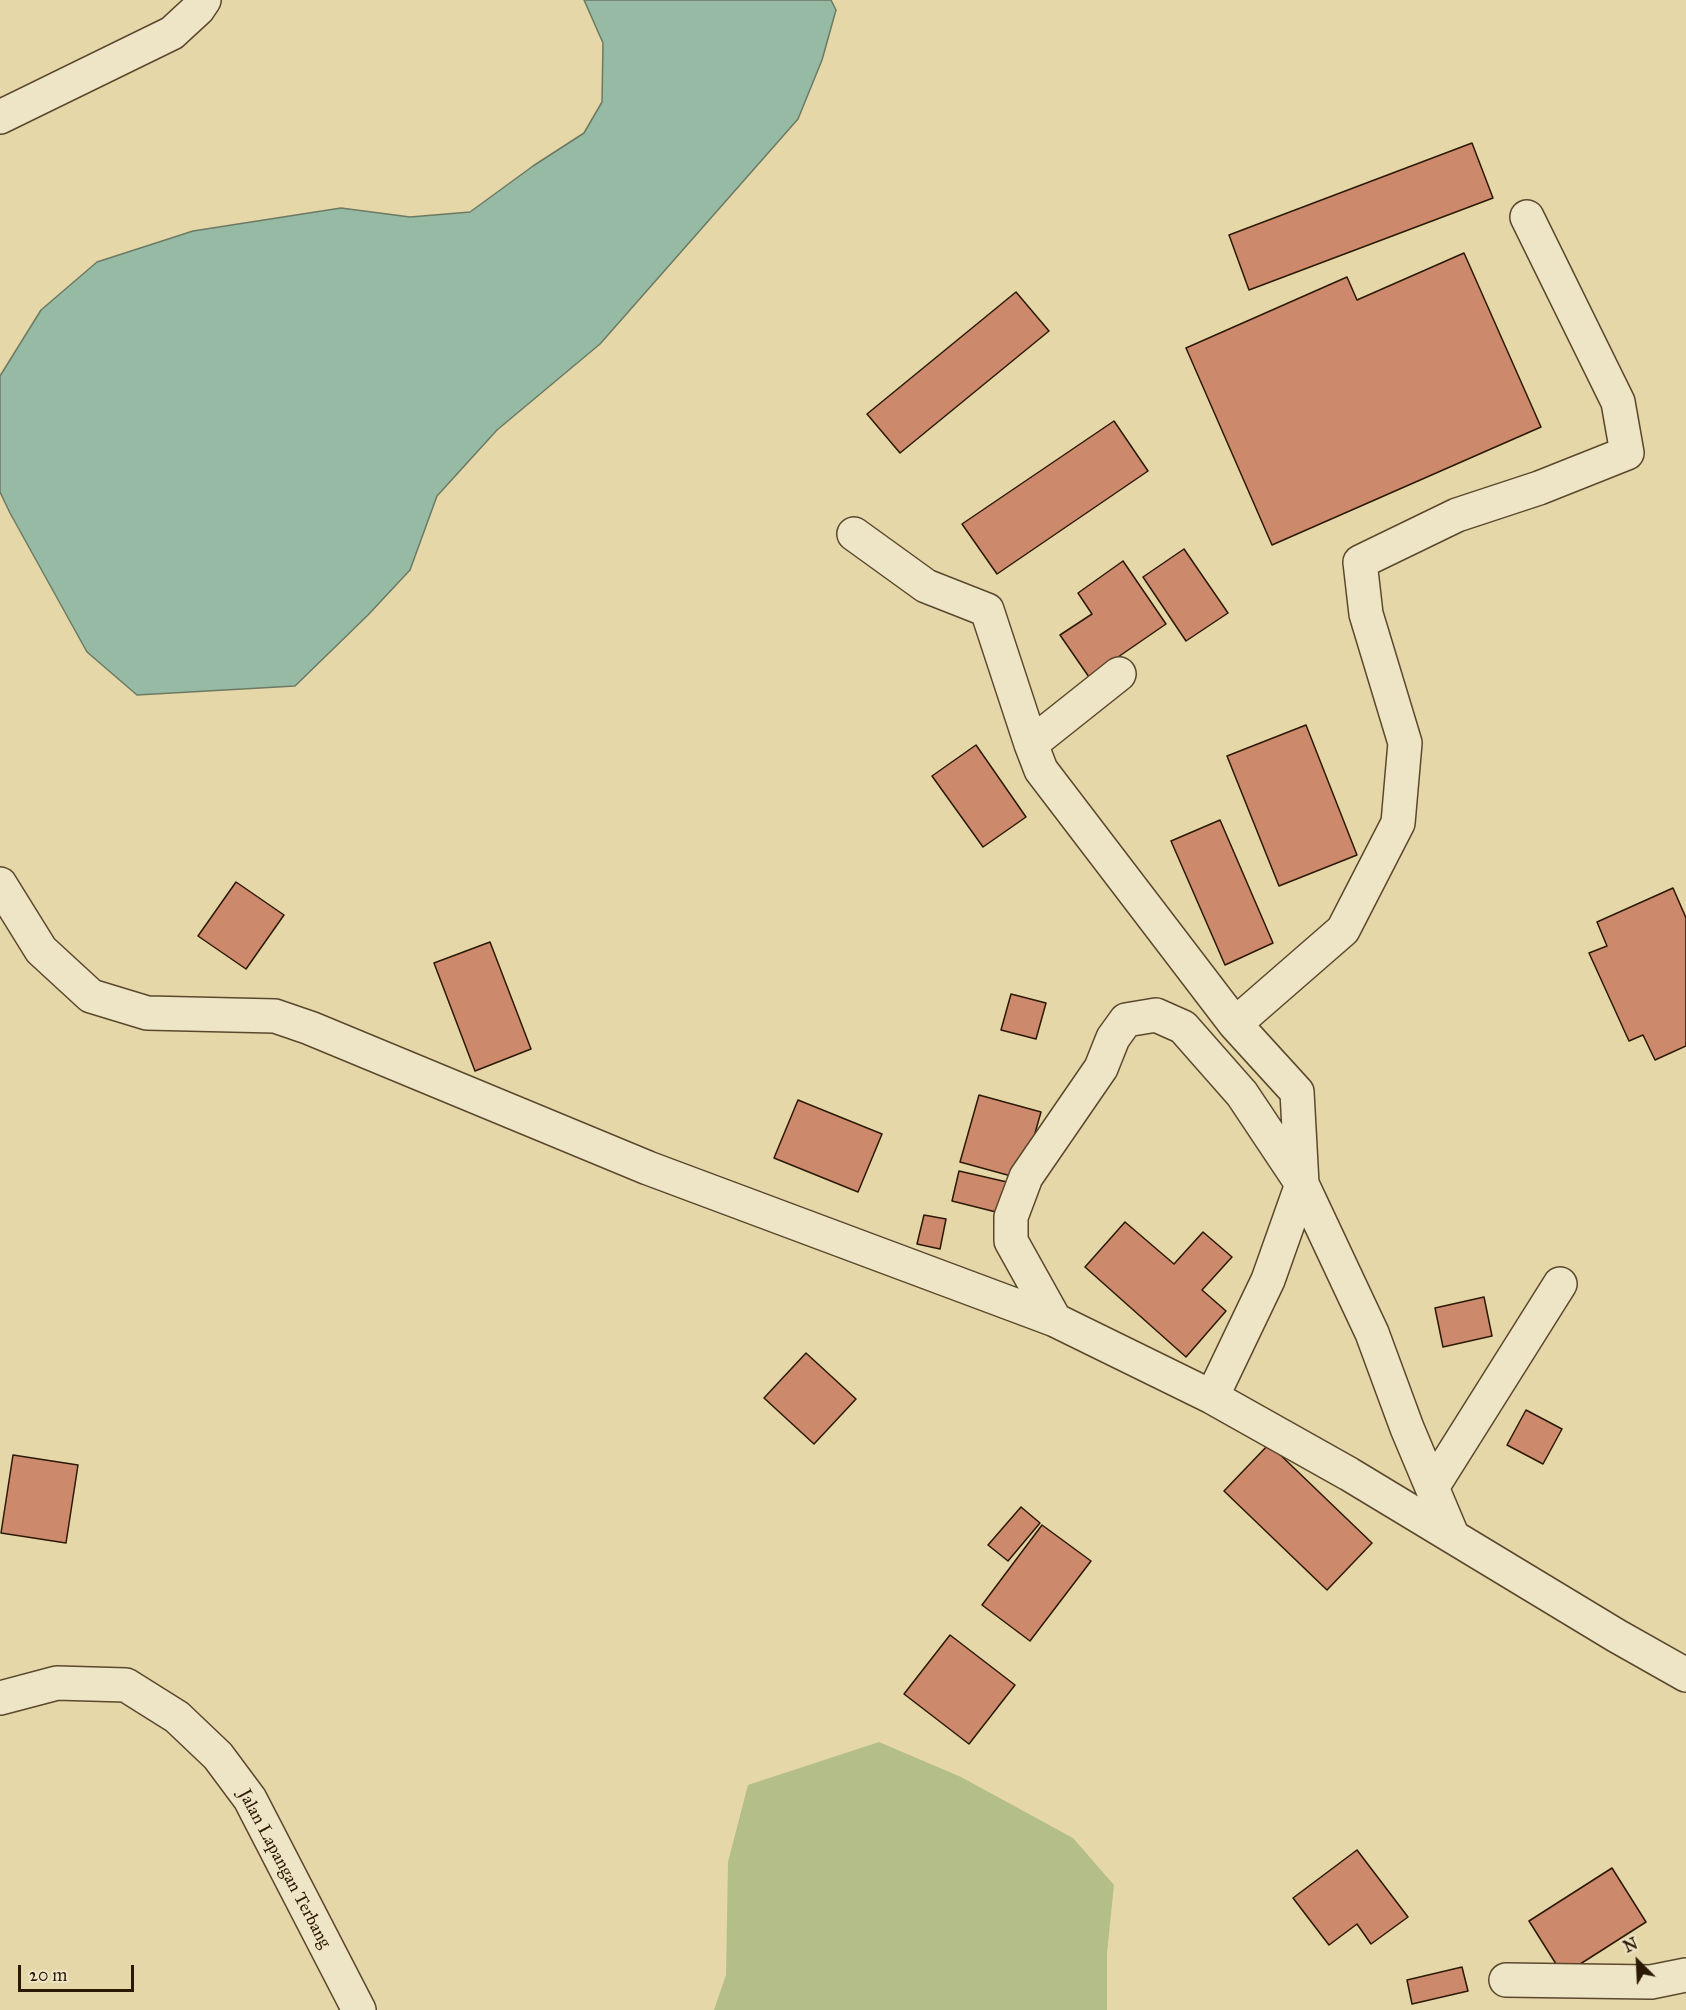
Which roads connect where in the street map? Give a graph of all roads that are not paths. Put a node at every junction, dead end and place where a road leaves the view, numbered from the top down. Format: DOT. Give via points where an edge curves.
graph roads {
  1 [pos="204,0"];
  2 [pos="0,117"];
  3 [pos="1527,217"];
  4 [pos="854,534"];
  5 [pos="1119,674"];
  6 [pos="1031,744"];
  7 [pos="0,884"];
  8 [pos="1235,1024"];
  9 [pos="1302,1184"];
  10 [pos="1560,1284"];
  11 [pos="1055,1320"];
  12 [pos="1212,1397"];
  13 [pos="1433,1486"];
  14 [pos="1452,1535"];
  15 [pos="1686,1675"];
  16 [pos="0,1698"];
  17 [pos="1686,1975"];
  18 [pos="1506,1980"];
  19 [pos="359,2010"];
  1 -- 2 [label="street" via="172,33"];
  3 -- 8 [label="street" via="1618,402 1627,453 1457,515 1360,562 1366,614 1405,742 1398,823 1343,930"];
  4 -- 6 [label="street" via="926,586 987,610"];
  5 -- 6 [label="street"];
  6 -- 8 [label="street" via="1041,770"];
  7 -- 11 [label="street" via="41,950 91,996 147,1013 275,1016 648,1168"];
  8 -- 9 [label="street" via="1297,1092"];
  9 -- 11 [label="street" via="1242,1094 1183,1028 1156,1015 1125,1020 1101,1068 1026,1177 1011,1217 1011,1240"];
  9 -- 12 [label="street" via="1268,1280"];
  9 -- 13 [label="street" via="1372,1333"];
  10 -- 13 [label="street"];
  11 -- 12 [label="street"];
  12 -- 14 [label="street"];
  13 -- 14 [label="street"];
  14 -- 15 [label="street"];
  16 -- 19 [label="street, Jalan Lapangan Terbang" via="57,1683 126,1685 177,1717 218,1756 250,1799"];
  17 -- 18 [label="street" via="1651,1982"];
}
